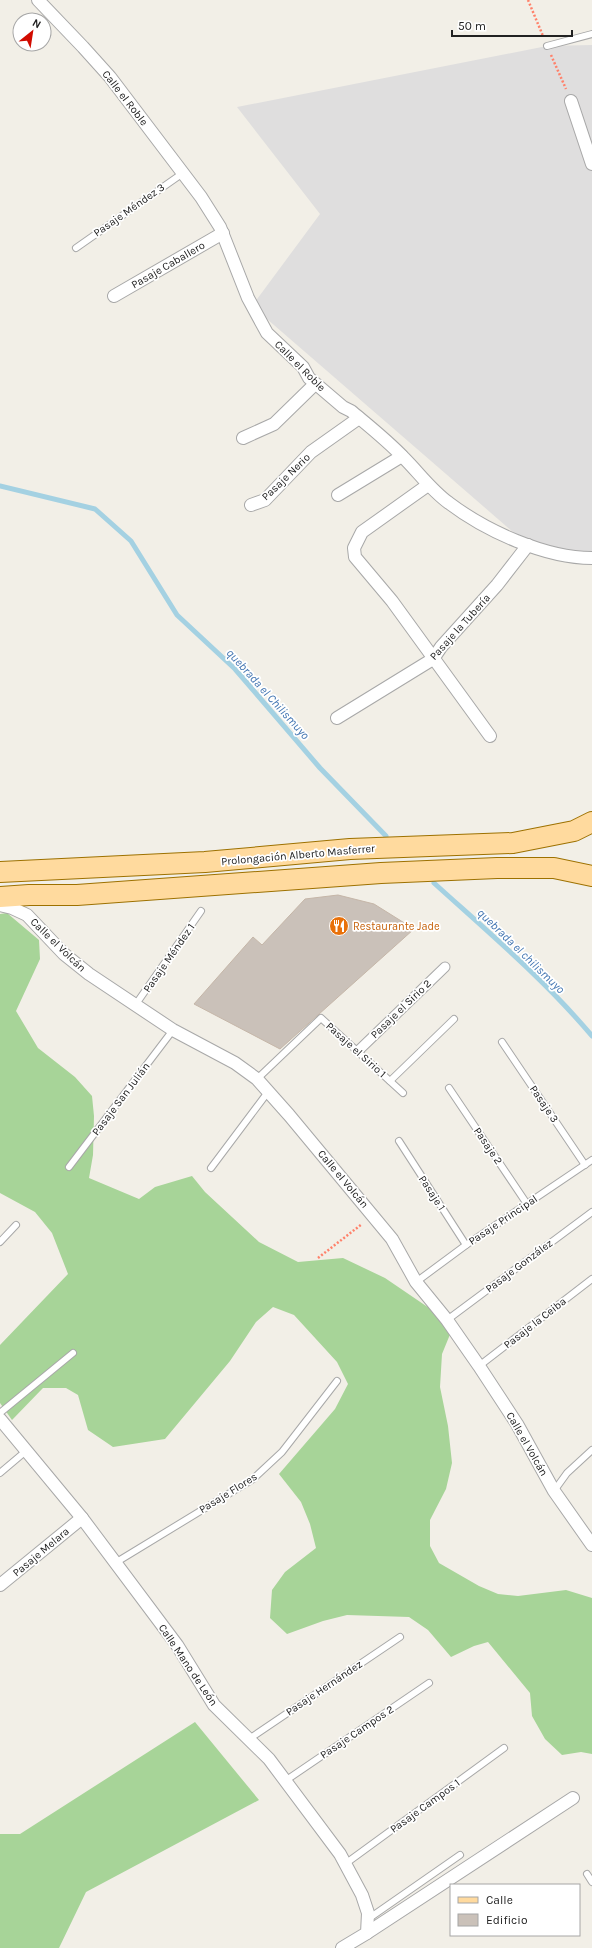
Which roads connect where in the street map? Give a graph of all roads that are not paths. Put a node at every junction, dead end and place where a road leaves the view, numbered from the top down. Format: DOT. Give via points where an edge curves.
graph roads {
  1 [pos="38,0"];
  2 [pos="592,34"];
  3 [pos="547,46"];
  4 [pos="570,101"];
  5 [pos="592,164"];
  6 [pos="183,173"];
  7 [pos="223,233"];
  8 [pos="76,248"];
  9 [pos="114,296"];
  10 [pos="315,384"];
  11 [pos="359,418"];
  12 [pos="243,438"];
  13 [pos="402,456"];
  14 [pos="428,485"];
  15 [pos="338,495"];
  16 [pos="251,505"];
  17 [pos="528,545"];
  18 [pos="592,558"];
  19 [pos="433,659"];
  20 [pos="337,718"];
  21 [pos="490,736"];
  22 [pos="592,822"];
  23 [pos="0,872"];
  24 [pos="592,876"];
  25 [pos="0,897"];
  26 [pos="0,905"];
  27 [pos="201,911"];
  28 [pos="445,967"];
  29 [pos="136,1004"];
  30 [pos="454,1019"];
  31 [pos="173,1030"];
  32 [pos="502,1042"];
  33 [pos="358,1051"];
  34 [pos="257,1079"];
  35 [pos="390,1081"];
  36 [pos="448,1088"];
  37 [pos="268,1092"];
  38 [pos="403,1093"];
  39 [pos="399,1141"];
  40 [pos="592,1160"];
  41 [pos="585,1165"];
  42 [pos="69,1167"];
  43 [pos="212,1168"];
  44 [pos="527,1204"];
  45 [pos="592,1212"];
  46 [pos="16,1225"];
  47 [pos="0,1242"];
  48 [pos="466,1245"];
  49 [pos="592,1279"];
  50 [pos="416,1282"];
  51 [pos="447,1320"];
  52 [pos="73,1353"];
  53 [pos="478,1366"];
  54 [pos="337,1382"];
  55 [pos="0,1413"];
  56 [pos="0,1418"];
  57 [pos="592,1450"];
  58 [pos="26,1451"];
  59 [pos="0,1474"];
  60 [pos="554,1491"];
  61 [pos="82,1518"];
  62 [pos="592,1545"];
  63 [pos="115,1563"];
  64 [pos="0,1585"];
  65 [pos="400,1637"];
  66 [pos="429,1683"];
  67 [pos="248,1739"];
  68 [pos="504,1748"];
  69 [pos="285,1781"];
  70 [pos="572,1798"];
  71 [pos="460,1855"];
  72 [pos="345,1864"];
  73 [pos="587,1874"];
  74 [pos="592,1882"];
  75 [pos="368,1918"];
  76 [pos="367,1933"];
  77 [pos="342,1948"];
  1 -- 6 [label="street, Calle el Roble" via="110,77"];
  2 -- 3 [label="lane"];
  4 -- 5 [label="street"];
  6 -- 7 [label="street, Calle el Roble" via="201,196"];
  6 -- 8 [label="lane, Pasaje Méndez 3"];
  7 -- 9 [label="street, Pasaje Caballero"];
  7 -- 10 [label="street, Calle el Roble" via="260,323 303,367"];
  10 -- 11 [label="street, Calle el Roble"];
  10 -- 12 [label="street" via="274,424"];
  11 -- 13 [label="street, Calle el Roble"];
  11 -- 16 [label="street, Pasaje Nerio" via="311,452 265,500"];
  13 -- 14 [label="street, Calle el Roble"];
  13 -- 15 [label="street"];
  14 -- 17 [label="street, Calle el Roble" via="449,504 498,534"];
  14 -- 19 [label="street" via="362,532 354,548 355,557 392,601"];
  17 -- 18 [label="street, Calle el Roble" via="554,554"];
  17 -- 19 [label="street, Pasaje la Tubería"];
  19 -- 20 [label="street, Pasaje la Tubería"];
  19 -- 21 [label="street"];
  22 -- 23 [label="main road, Prolongación Alberto Masferrer" via="574,831 513,843 350,849 205,862"];
  24 -- 25 [label="main road, Prolongación Alberto Masferrer" via="554,868 497,868 77,895"];
  26 -- 29 [label="street, Calle el Volcán" via="27,916 64,954 89,974"];
  27 -- 29 [label="lane, Pasaje Méndez 1"];
  28 -- 33 [label="street, Pasaje el Sirio 2"];
  29 -- 31 [label="street, Calle el Volcán"];
  30 -- 35 [label="lane"];
  31 -- 34 [label="street, Calle el Volcán" via="235,1062"];
  31 -- 42 [label="lane, Pasaje San Julián"];
  32 -- 41 [label="lane, Pasaje 3"];
  33 -- 34 [label="lane, Pasaje el Sirio 1" via="321,1018"];
  33 -- 35 [label="lane, Pasaje el Sirio 1"];
  34 -- 37 [label="street, Calle el Volcán"];
  35 -- 38 [label="lane, Pasaje el Sirio 1"];
  36 -- 44 [label="lane, Pasaje 2"];
  37 -- 43 [label="lane"];
  37 -- 50 [label="street, Calle el Volcán" via="374,1215 392,1239"];
  39 -- 48 [label="lane, Pasaje 1"];
  40 -- 41 [label="lane, Pasaje Principal"];
  41 -- 44 [label="lane, Pasaje Principal"];
  44 -- 48 [label="lane, Pasaje Principal"];
  45 -- 51 [label="lane, Pasaje González"];
  46 -- 47 [label="lane"];
  48 -- 50 [label="lane, Pasaje Principal"];
  49 -- 53 [label="lane, Pasaje la Ceiba"];
  50 -- 51 [label="street, Calle el Volcán"];
  51 -- 53 [label="street, Calle el Volcán"];
  52 -- 55 [label="lane"];
  53 -- 60 [label="street, Calle el Volcán" via="517,1424"];
  54 -- 63 [label="lane, Pasaje Flores" via="282,1452 253,1480"];
  56 -- 58 [label="street, Calle Mano de León"];
  57 -- 60 [label="lane" via="567,1472"];
  58 -- 59 [label="lane"];
  58 -- 61 [label="street, Calle Mano de León"];
  60 -- 62 [label="street, Calle el Volcán"];
  61 -- 63 [label="street, Calle Mano de León"];
  61 -- 64 [label="street, Pasaje Melara"];
  63 -- 67 [label="street, Calle Mano de León" via="177,1645 214,1705"];
  65 -- 67 [label="lane, Pasaje Hernández"];
  66 -- 69 [label="lane, Pasaje Campos 2"];
  67 -- 69 [label="street, Calle Mano de León" via="269,1759"];
  68 -- 72 [label="lane, Pasaje Campos 1"];
  69 -- 72 [label="street, Calle Mano de León"];
  70 -- 76 [label="street"];
  71 -- 75 [label="lane"];
  72 -- 75 [label="street, Calle Mano de León" via="362,1895"];
  73 -- 74 [label="lane"];
  75 -- 76 [label="street, Calle Mano de León"];
  76 -- 77 [label="street"];
}
